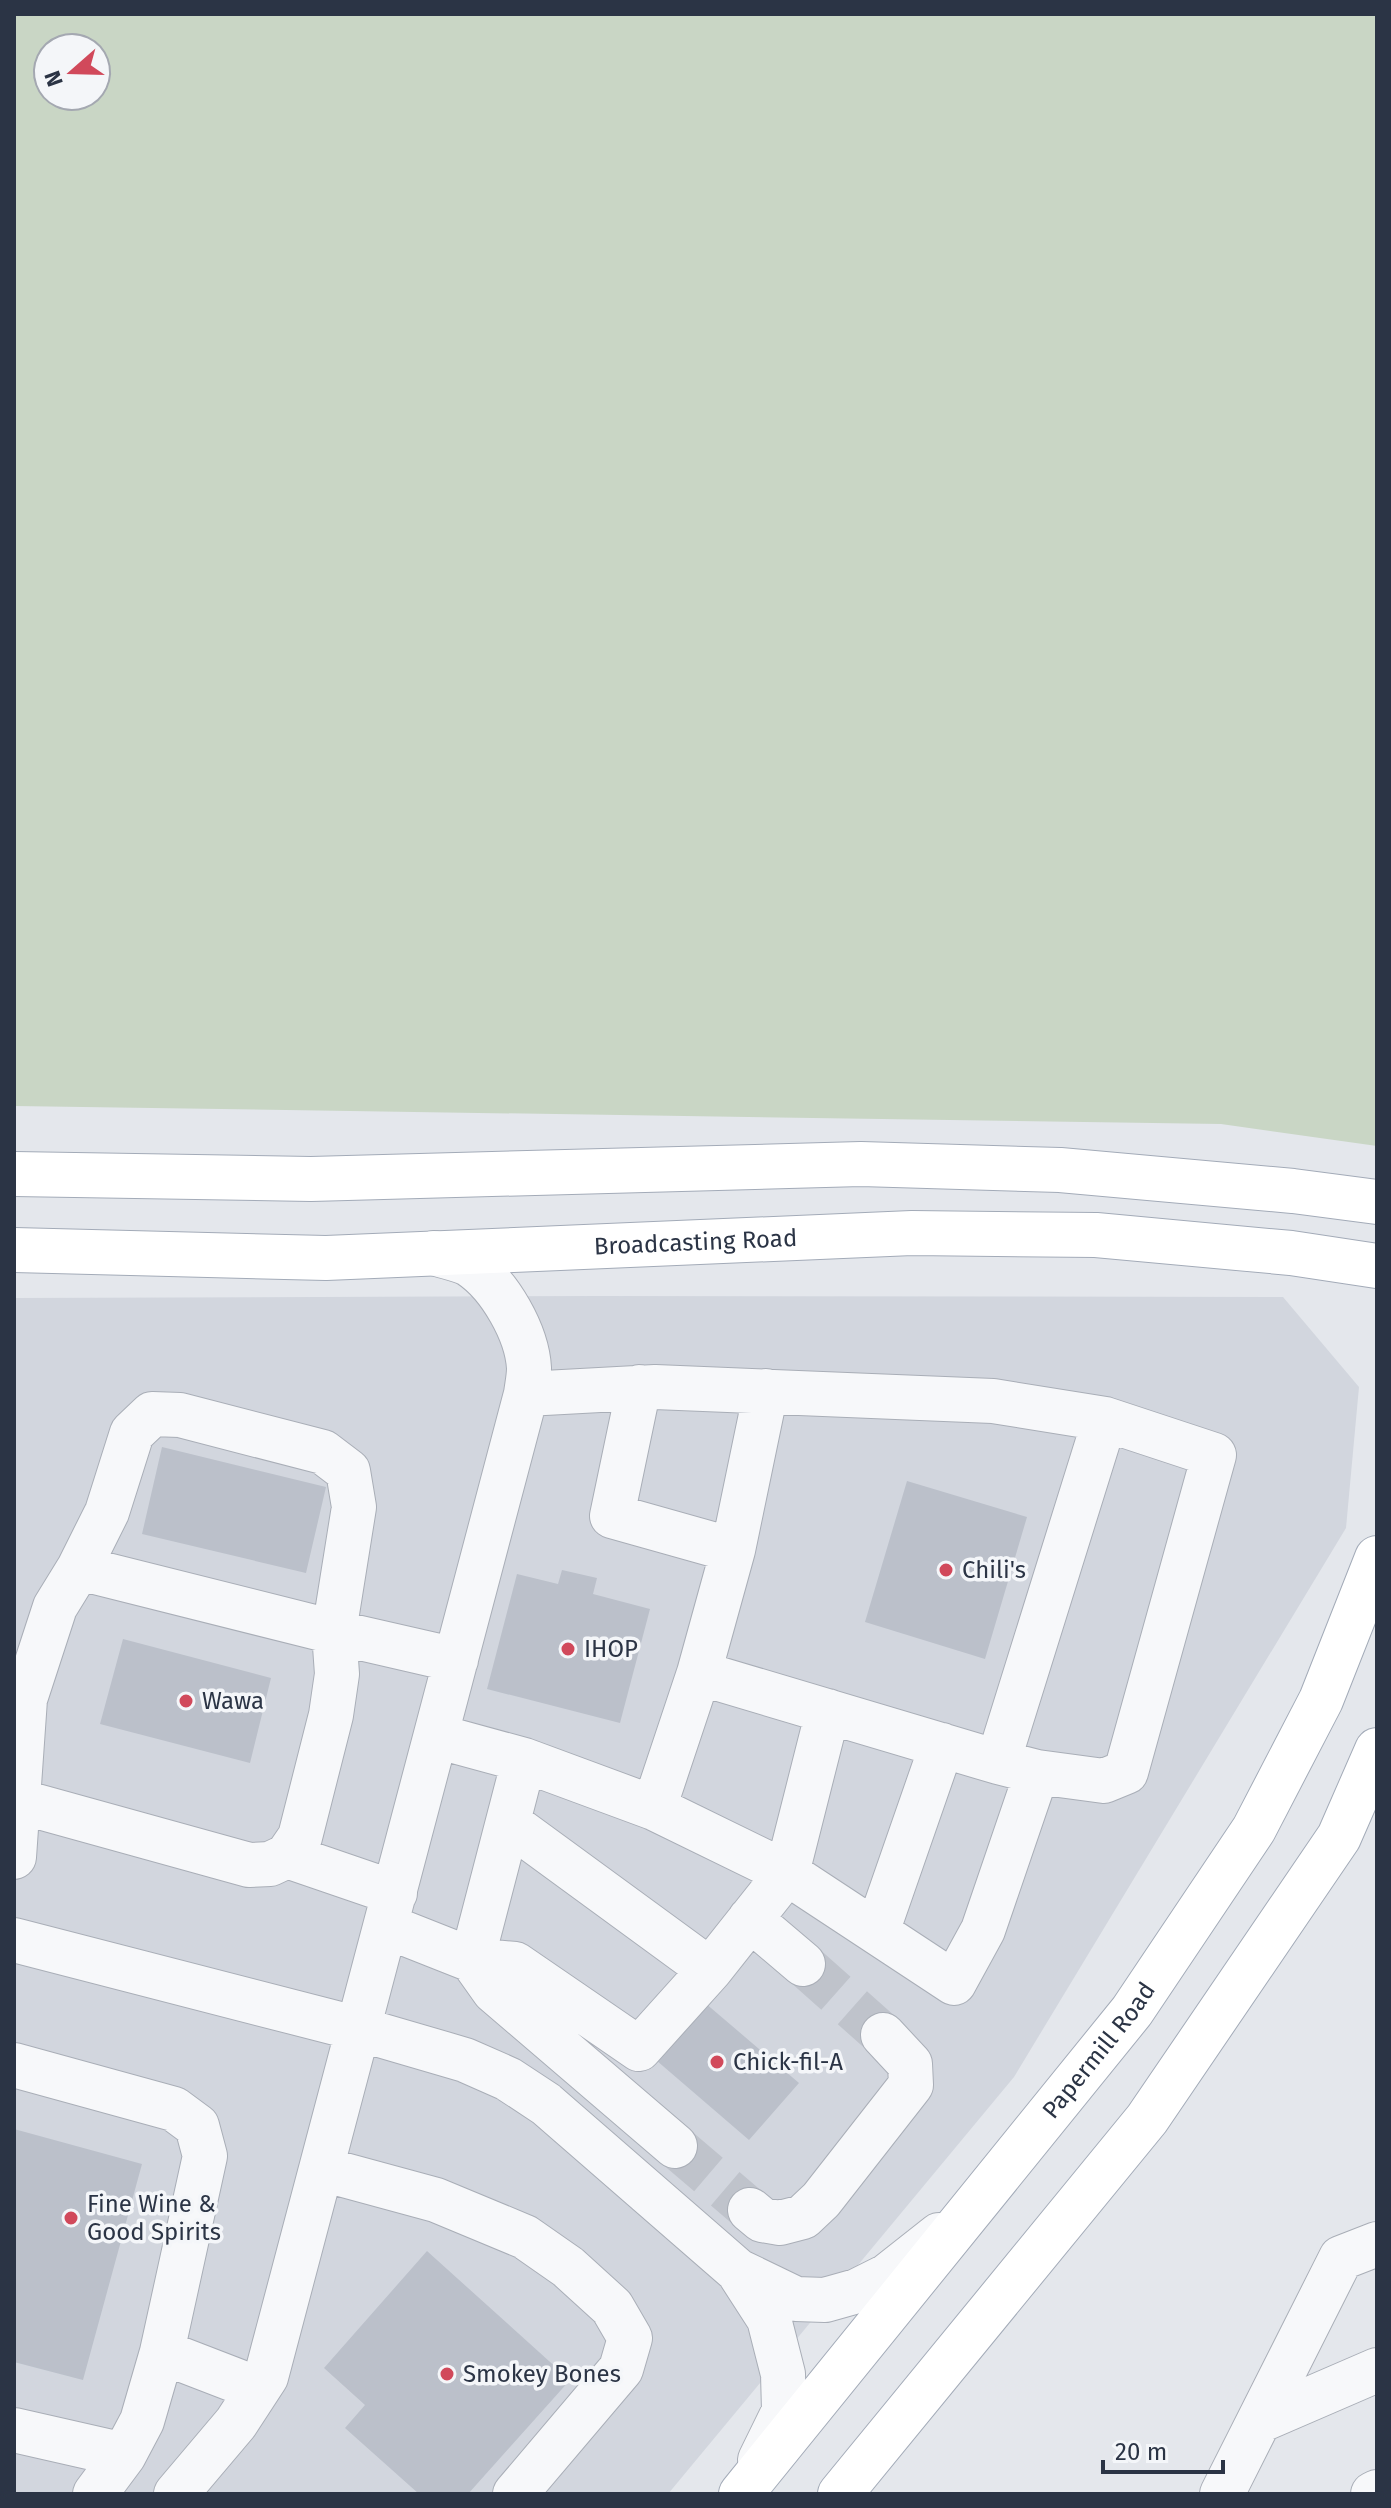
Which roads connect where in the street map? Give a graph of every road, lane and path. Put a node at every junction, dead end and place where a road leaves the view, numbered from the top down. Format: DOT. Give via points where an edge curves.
graph roads {
  1 [pos="14,1174"];
  2 [pos="1377,1202"];
  3 [pos="14,1250"];
  4 [pos="434,1253"];
  5 [pos="1377,1266"];
  6 [pos="639,1387"];
  7 [pos="766,1391"];
  8 [pos="526,1394"];
  9 [pos="1105,1419"];
  10 [pos="733,1550"];
  11 [pos="1377,1558"];
  12 [pos="79,1568"];
  13 [pos="334,1632"];
  14 [pos="456,1660"];
  15 [pos="699,1673"];
  16 [pos="828,1711"];
  17 [pos="436,1736"];
  18 [pos="942,1745"];
  19 [pos="1377,1750"];
  20 [pos="524,1760"];
  21 [pos="1018,1767"];
  22 [pos="18,1801"];
  23 [pos="654,1808"];
  24 [pos="509,1823"];
  25 [pos="287,1856"];
  26 [pos="14,1857"];
  27 [pos="787,1873"];
  28 [pos="390,1910"];
  29 [pos="750,1919"];
  30 [pos="877,1932"];
  31 [pos="14,1940"];
  32 [pos="472,1960"];
  33 [pos="803,1964"];
  34 [pos="710,1970"];
  35 [pos="359,2029"];
  36 [pos="883,2035"];
  37 [pos="14,2065"];
  38 [pos="675,2146"];
  39 [pos="322,2169"];
  40 [pos="750,2210"];
  41 [pos="970,2211"];
  42 [pos="1377,2244"];
  43 [pos="738,2271"];
  44 [pos="162,2352"];
  45 [pos="1377,2370"];
  46 [pos="258,2389"];
  47 [pos="1259,2421"];
  48 [pos="14,2430"];
  49 [pos="124,2455"];
  50 [pos="744,2490"];
  51 [pos="95,2494"];
  52 [pos="176,2494"];
  53 [pos="515,2494"];
  54 [pos="840,2494"];
  55 [pos="1222,2494"];
  1 -- 2 [label="main road" via="311,1179 861,1164 1060,1170"];
  3 -- 4 [label="main road, Broadcasting Road" via="326,1258"];
  4 -- 5 [label="main road, Broadcasting Road" via="943,1233 1096,1235"];
  4 -- 8 [label="lane" via="469,1264 506,1305 527,1353"];
  6 -- 7 [label="lane"];
  6 -- 8 [label="lane"];
  6 -- 10 [label="lane" via="612,1516"];
  7 -- 9 [label="lane" via="993,1401"];
  7 -- 10 [label="lane"];
  8 -- 14 [label="lane"];
  9 -- 21 [label="lane"];
  9 -- 21 [label="lane" via="1214,1455 1126,1772 1104,1781"];
  10 -- 15 [label="lane"];
  11 -- 41 [label="main road, Papermill Road" via="1321,1700 1254,1829 1132,2011"];
  12 -- 13 [label="lane"];
  12 -- 13 [label="lane" via="107,1512 132,1433 152,1414 180,1415 323,1452 348,1471 354,1507"];
  12 -- 22 [label="lane" via="55,1607 25,1699"];
  13 -- 14 [label="lane"];
  13 -- 25 [label="lane" via="337,1674 331,1715 300,1837"];
  14 -- 17 [label="lane"];
  15 -- 16 [label="lane"];
  15 -- 23 [label="lane"];
  16 -- 18 [label="lane"];
  16 -- 27 [label="lane"];
  17 -- 20 [label="lane"];
  17 -- 28 [label="lane"];
  18 -- 21 [label="lane"];
  18 -- 30 [label="lane"];
  19 -- 54 [label="main road" via="1339,1837 1147,2119"];
  20 -- 23 [label="lane"];
  20 -- 24 [label="lane"];
  21 -- 30 [label="lane" via="983,1930 954,1983"];
  22 -- 25 [label="lane" via="249,1865"];
  22 -- 26 [label="lane"];
  23 -- 27 [label="lane"];
  24 -- 32 [label="lane"];
  24 -- 34 [label="lane"];
  25 -- 28 [label="lane"];
  27 -- 29 [label="lane"];
  27 -- 30 [label="lane"];
  28 -- 32 [label="lane"];
  28 -- 35 [label="lane"];
  29 -- 33 [label="lane"];
  29 -- 34 [label="lane"];
  31 -- 35 [label="lane"];
  32 -- 34 [label="lane" via="515,1964 639,2049"];
  32 -- 38 [label="lane" via="494,1991"];
  35 -- 39 [label="lane"];
  35 -- 43 [label="lane" via="465,2060 508,2079 546,2104"];
  36 -- 40 [label="lane" via="910,2064 911,2085 803,2217 780,2223 762,2220"];
  37 -- 44 [label="lane" via="174,2109 197,2126 205,2156"];
  39 -- 46 [label="lane" via="278,2336"];
  39 -- 53 [label="lane" via="436,2200 525,2237 612,2307 630,2338 621,2369"];
  41 -- 43 [label="lane" via="887,2276 825,2300 796,2299"];
  41 -- 50 [label="main road, Papermill Road"];
  42 -- 47 [label="lane" via="1341,2258"];
  43 -- 50 [label="lane" via="769,2319 783,2374 784,2411"];
  44 -- 46 [label="lane"];
  44 -- 49 [label="lane" via="142,2421"];
  45 -- 47 [label="lane"];
  46 -- 52 [label="lane"];
  47 -- 55 [label="lane"];
  48 -- 49 [label="lane"];
  49 -- 51 [label="lane"];
}
